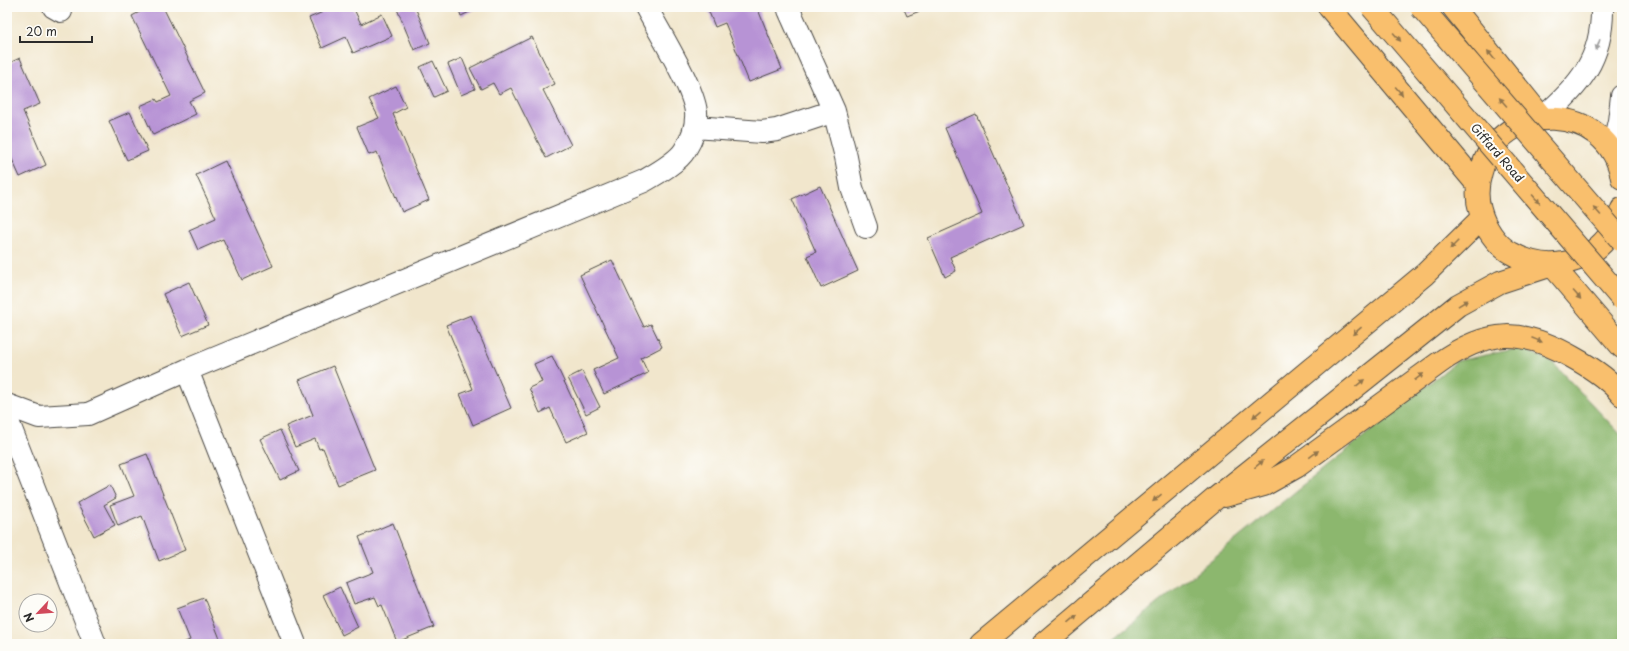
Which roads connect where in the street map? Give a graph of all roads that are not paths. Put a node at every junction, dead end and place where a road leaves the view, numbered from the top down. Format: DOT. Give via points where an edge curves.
graph roads {
  1 [pos="646,7"];
  2 [pos="1329,7"];
  3 [pos="1372,7"];
  4 [pos="1421,7"];
  5 [pos="1453,7"];
  6 [pos="1602,7"];
  7 [pos="789,10"];
  8 [pos="1622,96"];
  9 [pos="834,111"];
  10 [pos="1542,118"];
  11 [pos="695,127"];
  12 [pos="1612,151"];
  13 [pos="1622,178"];
  14 [pos="1477,184"];
  15 [pos="1622,209"];
  16 [pos="1482,218"];
  17 [pos="866,227"];
  18 [pos="1622,241"];
  19 [pos="1552,265"];
  20 [pos="1622,299"];
  21 [pos="1622,347"];
  22 [pos="187,370"];
  23 [pos="1622,395"];
  24 [pos="7,405"];
  25 [pos="7,419"];
  26 [pos="1216,498"];
  27 [pos="95,644"];
  28 [pos="295,644"];
  29 [pos="981,644"];
  30 [pos="1043,644"];
  1 -- 11 [label="street" via="692,95 696,112"];
  2 -- 14 [label="main road, one-way"];
  3 -- 20 [label="main road, Giffard Road, one-way, bridge"];
  18 -- 4 [label="main road, one-way, bridge"];
  10 -- 5 [label="main road, one-way"];
  6 -- 10 [label="street, one-way" via="1600,42 1592,60 1575,87"];
  7 -- 9 [label="street"];
  8 -- 12 [label="street"];
  9 -- 11 [label="street" via="777,130 762,132"];
  9 -- 17 [label="street" via="852,188"];
  10 -- 12 [label="main road" via="1562,118 1581,125 1598,136"];
  10 -- 14 [label="main road" via="1518,125 1498,140 1484,160"];
  11 -- 22 [label="street" via="685,151 644,181"];
  12 -- 13 [label="main road"];
  14 -- 16 [label="main road"];
  15 -- 19 [label="main road" via="1613,231 1597,249 1576,261"];
  16 -- 19 [label="main road" via="1493,237 1510,252 1530,262"];
  16 -- 29 [label="main road, one-way" via="1425,274"];
  19 -- 21 [label="main road, one-way"];
  26 -- 19 [label="main road, one-way" via="1458,306 1500,282"];
  22 -- 24 [label="street" via="88,414 39,417"];
  22 -- 28 [label="street"];
  26 -- 23 [label="main road, one-way" via="1264,485 1296,467 1438,363 1458,349 1474,342 1495,337 1529,337 1561,350 1594,369"];
  25 -- 27 [label="street"];
  30 -- 26 [label="main road, one-way"];
}
